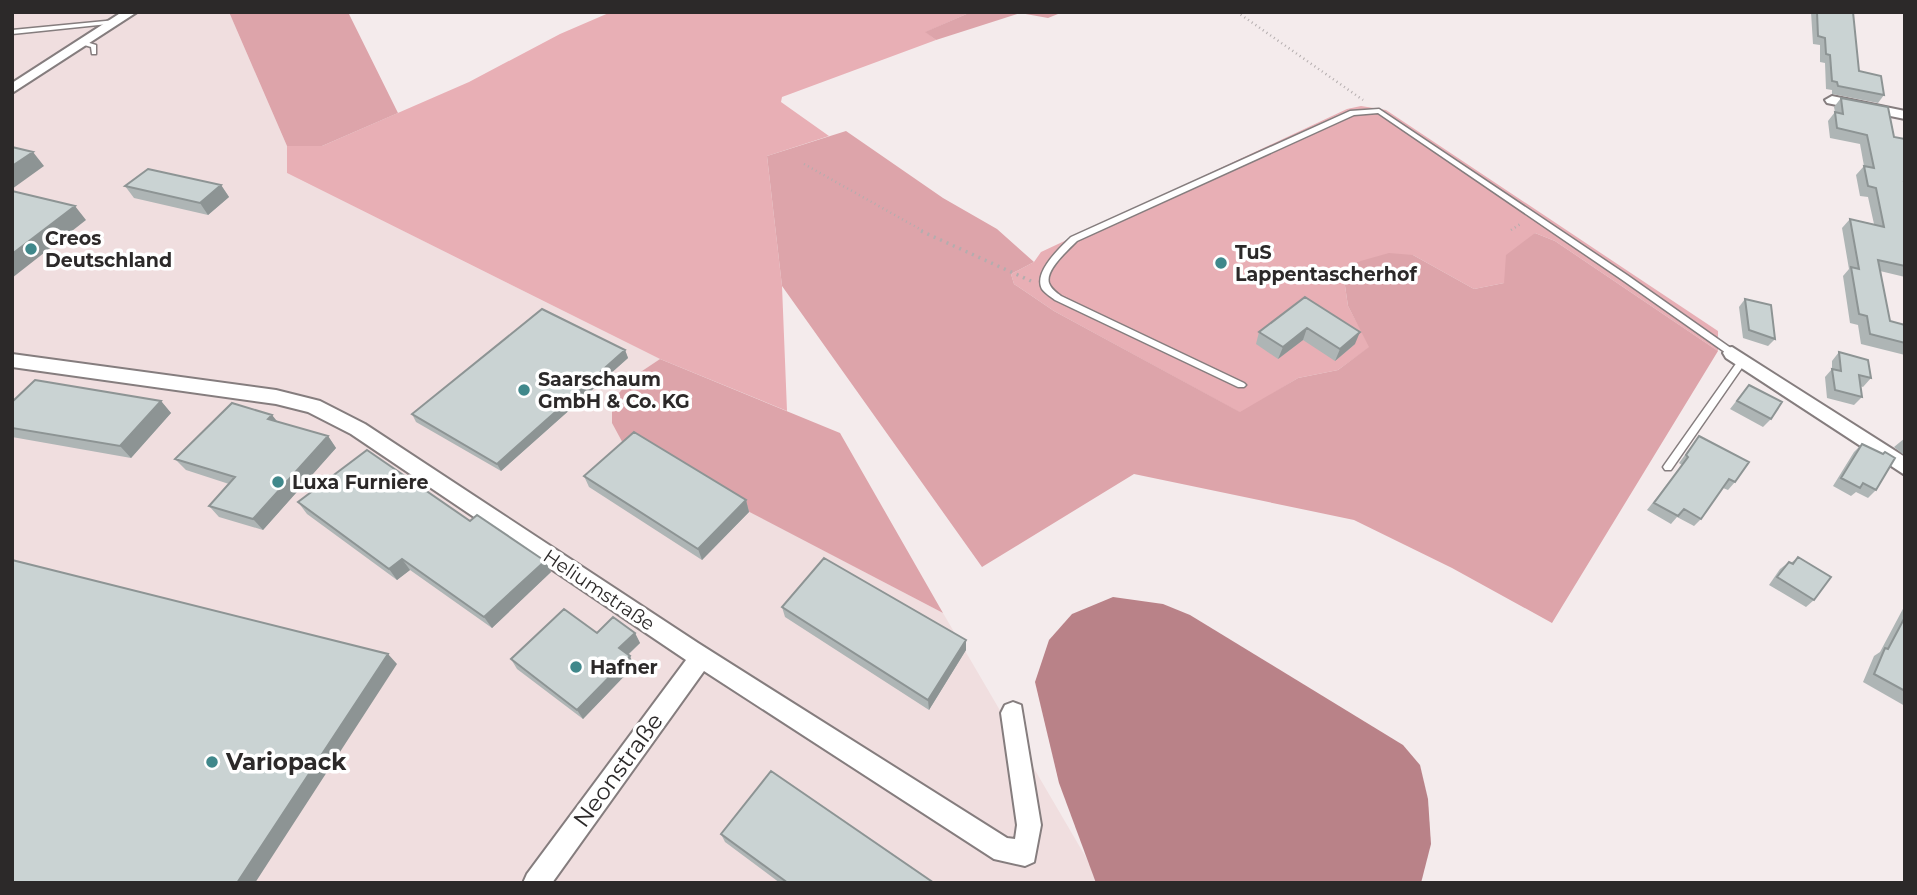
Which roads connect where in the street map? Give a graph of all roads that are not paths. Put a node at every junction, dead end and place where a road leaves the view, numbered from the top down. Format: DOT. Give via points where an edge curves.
graph roads {
  1 [pos="131,12"];
  2 [pos="116,22"];
  3 [pos="12,32"];
  4 [pos="83,43"];
  5 [pos="94,53"];
  6 [pos="12,89"];
  7 [pos="1832,100"];
  8 [pos="1905,115"];
  9 [pos="1738,356"];
  10 [pos="12,360"];
  11 [pos="1241,385"];
  12 [pos="1668,467"];
  13 [pos="1905,467"];
  14 [pos="701,657"];
  15 [pos="1013,713"];
  16 [pos="536,883"];
  1 -- 2 [label="street"];
  2 -- 3 [label="lane"];
  2 -- 4 [label="street"];
  4 -- 5 [label="lane" via="94,46"];
  4 -- 6 [label="street"];
  7 -- 8 [label="street"];
  9 -- 11 [label="lane" via="1379,111 1353,113 1074,239 1054,259 1044,278 1046,288 1058,298"];
  9 -- 12 [label="lane"];
  9 -- 13 [label="street"];
  10 -- 14 [label="street, Heliumstraße" via="313,406 358,429"];
  14 -- 15 [label="street, Heliumstraße" via="1003,850 1025,853 1029,825"];
  14 -- 16 [label="street, Neonstraße"];
}
